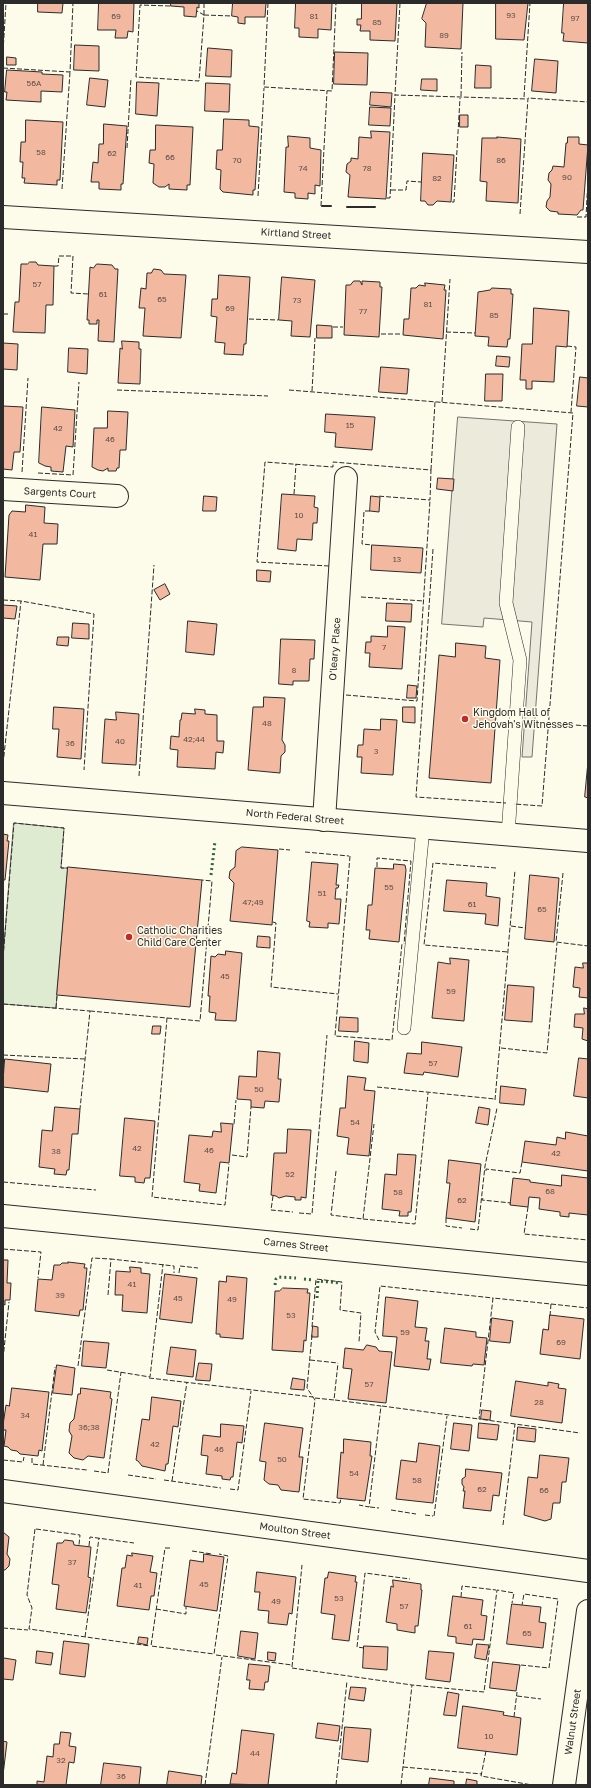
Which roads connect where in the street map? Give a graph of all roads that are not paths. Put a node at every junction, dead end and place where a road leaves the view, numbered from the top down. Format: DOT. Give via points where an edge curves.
graph roads {
  1 [pos="3,217"];
  2 [pos="588,252"];
  3 [pos="518,427"];
  4 [pos="346,478"];
  5 [pos="3,489"];
  6 [pos="117,496"];
  7 [pos="3,793"];
  8 [pos="324,820"];
  9 [pos="423,828"];
  10 [pos="508,835"];
  11 [pos="588,841"];
  12 [pos="404,1028"];
  13 [pos="3,1216"];
  14 [pos="588,1274"];
  15 [pos="3,1491"];
  16 [pos="588,1570"];
  17 [pos="588,1611"];
  18 [pos="564,1785"];
  1 -- 2 [label="street, Kirtland Street"];
  3 -- 10 [label="lane" via="506,603 520,660"];
  4 -- 8 [label="street, O'leary Place"];
  5 -- 6 [label="street, Sargents Court"];
  7 -- 8 [label="street, North Federal Street"];
  8 -- 9 [label="street, North Federal Street"];
  9 -- 10 [label="street, North Federal Street"];
  9 -- 12 [label="lane"];
  10 -- 11 [label="street, North Federal Street"];
  13 -- 14 [label="street, Carnes Street"];
  15 -- 16 [label="street, Moulton Street"];
  17 -- 18 [label="street, Walnut Street"];
}
